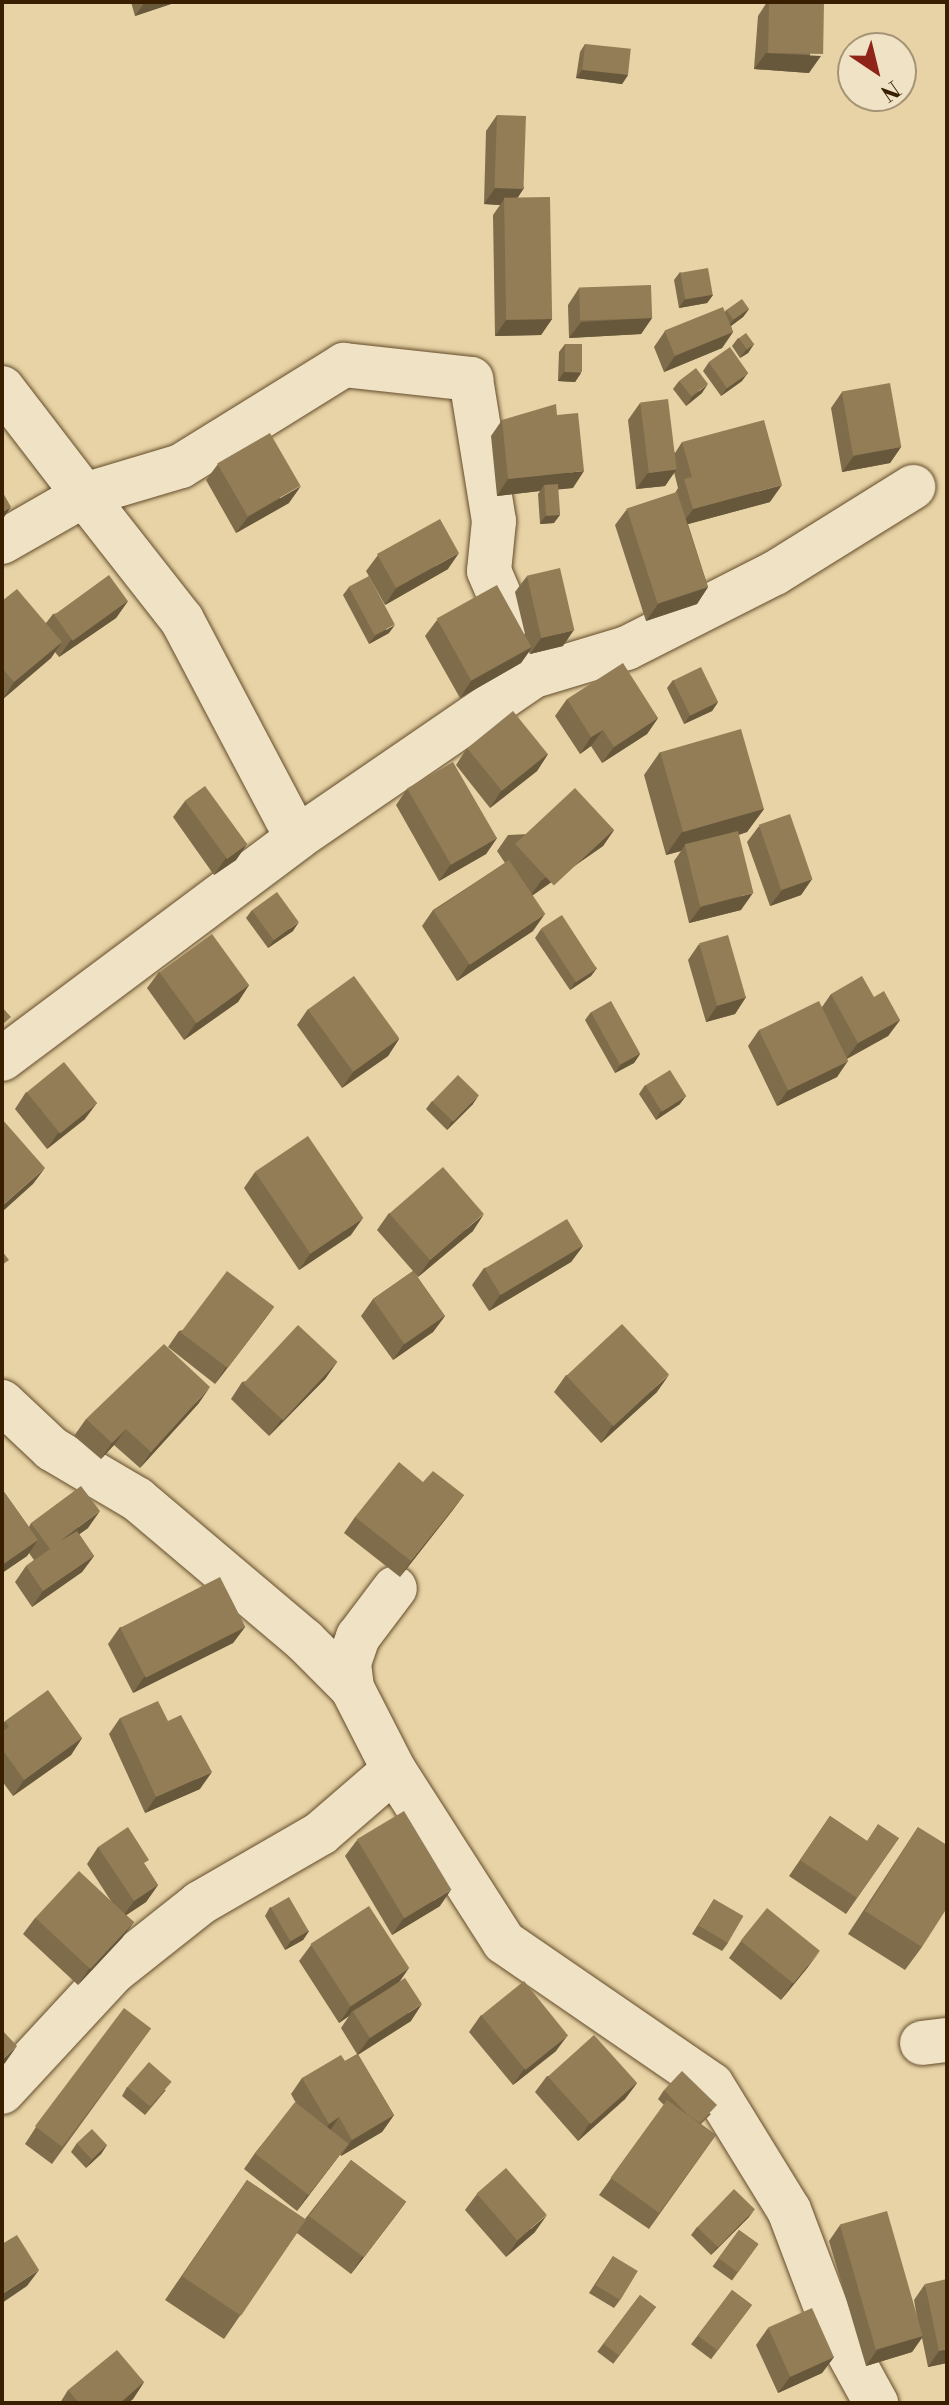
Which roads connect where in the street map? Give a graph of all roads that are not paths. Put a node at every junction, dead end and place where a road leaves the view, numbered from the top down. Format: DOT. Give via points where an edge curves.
graph roads {
  1 [pos="2,388"];
  2 [pos="913,487"];
  3 [pos="84,495"];
  4 [pos="2,542"];
  5 [pos="534,676"];
  6 [pos="297,838"];
  7 [pos="2,1059"];
  8 [pos="2,1402"];
  9 [pos="395,1588"];
  10 [pos="352,1688"];
  11 [pos="394,1770"];
  12 [pos="2,2092"];
  13 [pos="876,2403"];
  1 -- 3 [label="street"];
  2 -- 5 [label="street" via="775,573 640,641"];
  3 -- 4 [label="street"];
  3 -- 5 [label="street" via="181,466 344,365 471,379 494,521 489,571"];
  3 -- 6 [label="street" via="182,620"];
  5 -- 6 [label="street"];
  6 -- 7 [label="street"];
  8 -- 10 [label="street" via="52,1449 137,1499"];
  9 -- 10 [label="street" via="358,1637 349,1663"];
  10 -- 11 [label="street"];
  11 -- 12 [label="street" via="321,1833 200,1903 113,1972"];
  11 -- 13 [label="street" via="504,1942 712,2085 789,2210 831,2321"];
}
